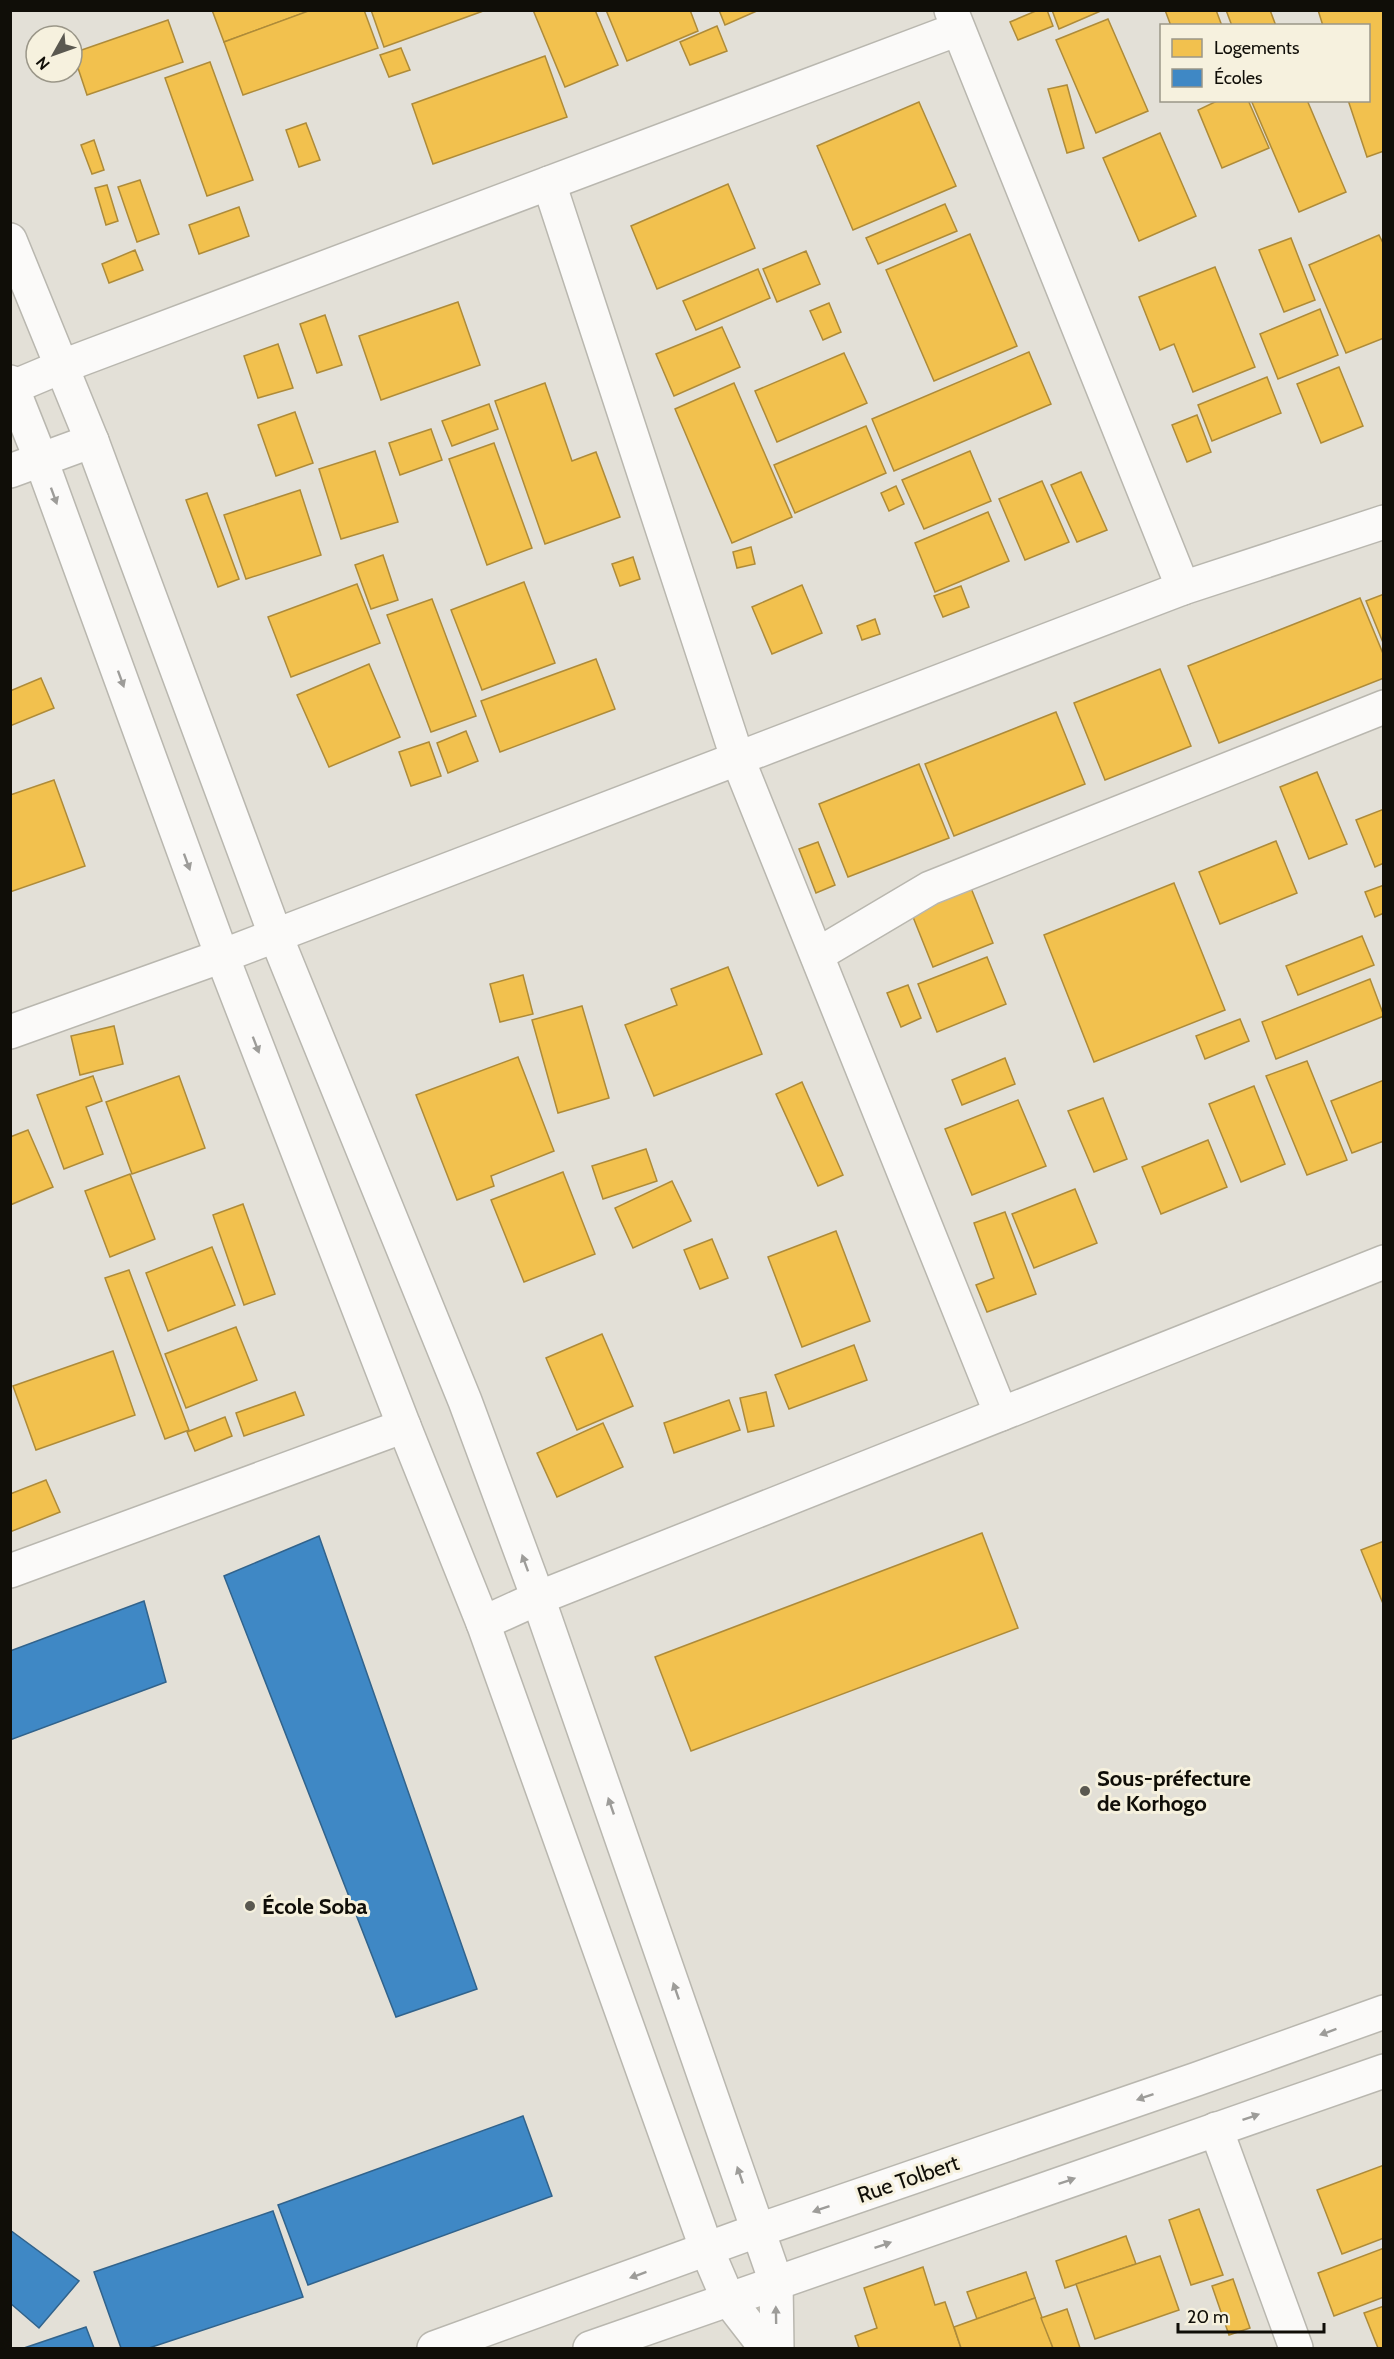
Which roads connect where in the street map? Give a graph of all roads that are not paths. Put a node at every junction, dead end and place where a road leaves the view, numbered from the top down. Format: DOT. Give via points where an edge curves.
graph roads {
  1 [pos="955,20"];
  2 [pos="549,183"];
  3 [pos="10,240"];
  4 [pos="63,366"];
  5 [pos="12,385"];
  6 [pos="92,441"];
  7 [pos="41,460"];
  8 [pos="10,471"];
  9 [pos="1383,522"];
  10 [pos="1183,588"];
  11 [pos="1383,707"];
  12 [pos="737,758"];
  13 [pos="275,934"];
  14 [pos="817,955"];
  15 [pos="222,956"];
  16 [pos="10,1032"];
  17 [pos="1382,1267"];
  18 [pos="1001,1414"];
  19 [pos="404,1426"];
  20 [pos="10,1571"];
  21 [pos="538,1598"];
  22 [pos="483,1623"];
  23 [pos="1383,2012"];
  24 [pos="1383,2071"];
  25 [pos="1216,2129"];
  26 [pos="759,2230"];
  27 [pos="707,2250"];
  28 [pos="776,2282"];
  29 [pos="729,2299"];
  30 [pos="434,2349"];
  31 [pos="590,2349"];
  32 [pos="766,2349"];
  33 [pos="777,2349"];
  34 [pos="1296,2349"];
  1 -- 2 [label="street"];
  1 -- 10 [label="street"];
  2 -- 4 [label="street"];
  2 -- 12 [label="street"];
  3 -- 4 [label="street"];
  4 -- 5 [label="street"];
  4 -- 6 [label="street"];
  5 -- 7 [label="street"];
  6 -- 7 [label="street"];
  6 -- 13 [label="street"];
  7 -- 8 [label="street"];
  7 -- 15 [label="street, one-way"];
  9 -- 10 [label="street"];
  10 -- 12 [label="street"];
  11 -- 14 [label="street" via="930,888"];
  12 -- 13 [label="street"];
  12 -- 14 [label="street"];
  13 -- 15 [label="street"];
  21 -- 13 [label="street, one-way" via="465,1401"];
  14 -- 18 [label="street"];
  15 -- 16 [label="street"];
  15 -- 19 [label="street, one-way"];
  17 -- 18 [label="street"];
  18 -- 21 [label="street"];
  19 -- 20 [label="street"];
  19 -- 22 [label="street"];
  21 -- 22 [label="street"];
  26 -- 21 [label="street, one-way"];
  22 -- 27 [label="street"];
  23 -- 26 [label="street, Rue Tolbert, one-way"];
  25 -- 24 [label="street, one-way"];
  28 -- 25 [label="street, one-way"];
  25 -- 34 [label="street"];
  26 -- 27 [label="street, Rue Tolbert"];
  26 -- 28 [label="street"];
  27 -- 29 [label="street"];
  27 -- 30 [label="street, Rue Tolbert, one-way"];
  28 -- 29 [label="street"];
  33 -- 28 [label="street, one-way"];
  29 -- 31 [label="street"];
  29 -- 32 [label="street"];
}
